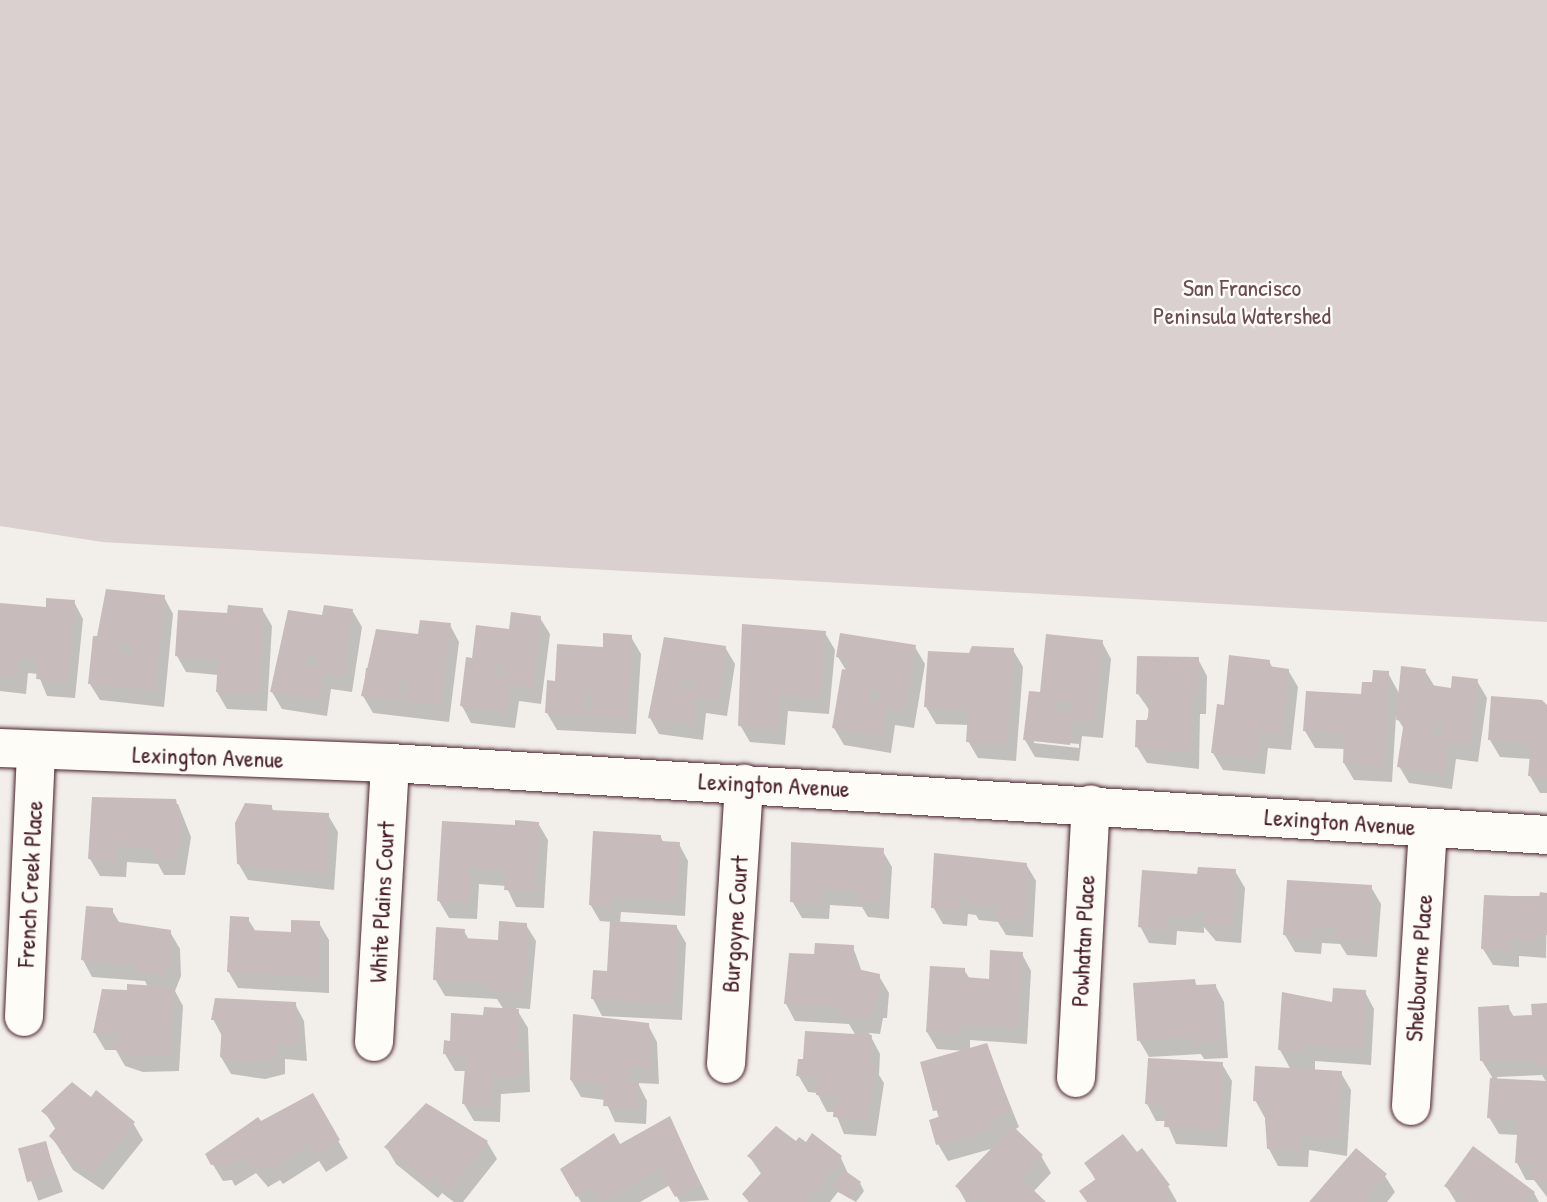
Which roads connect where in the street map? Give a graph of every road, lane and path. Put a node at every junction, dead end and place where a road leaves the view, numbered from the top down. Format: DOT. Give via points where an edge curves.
graph roads {
  1 [pos="18,750"];
  2 [pos="390,763"];
  3 [pos="744,784"];
  4 [pos="1091,804"];
  5 [pos="1428,829"];
  6 [pos="1547,835"];
  7 [pos="24,1017"];
  8 [pos="374,1042"];
  9 [pos="726,1064"];
  10 [pos="1076,1078"];
  11 [pos="1410,1106"];
  1 -- 2 [label="street, Lexington Avenue"];
  1 -- 7 [label="street, French Creek Place"];
  2 -- 3 [label="street, Lexington Avenue"];
  2 -- 8 [label="street, White Plains Court"];
  3 -- 4 [label="street, Lexington Avenue"];
  3 -- 9 [label="street, Burgoyne Court"];
  4 -- 5 [label="street, Lexington Avenue"];
  4 -- 10 [label="street, Powhatan Place"];
  5 -- 6 [label="street, Lexington Avenue"];
  5 -- 11 [label="street, Shelbourne Place"];
}
